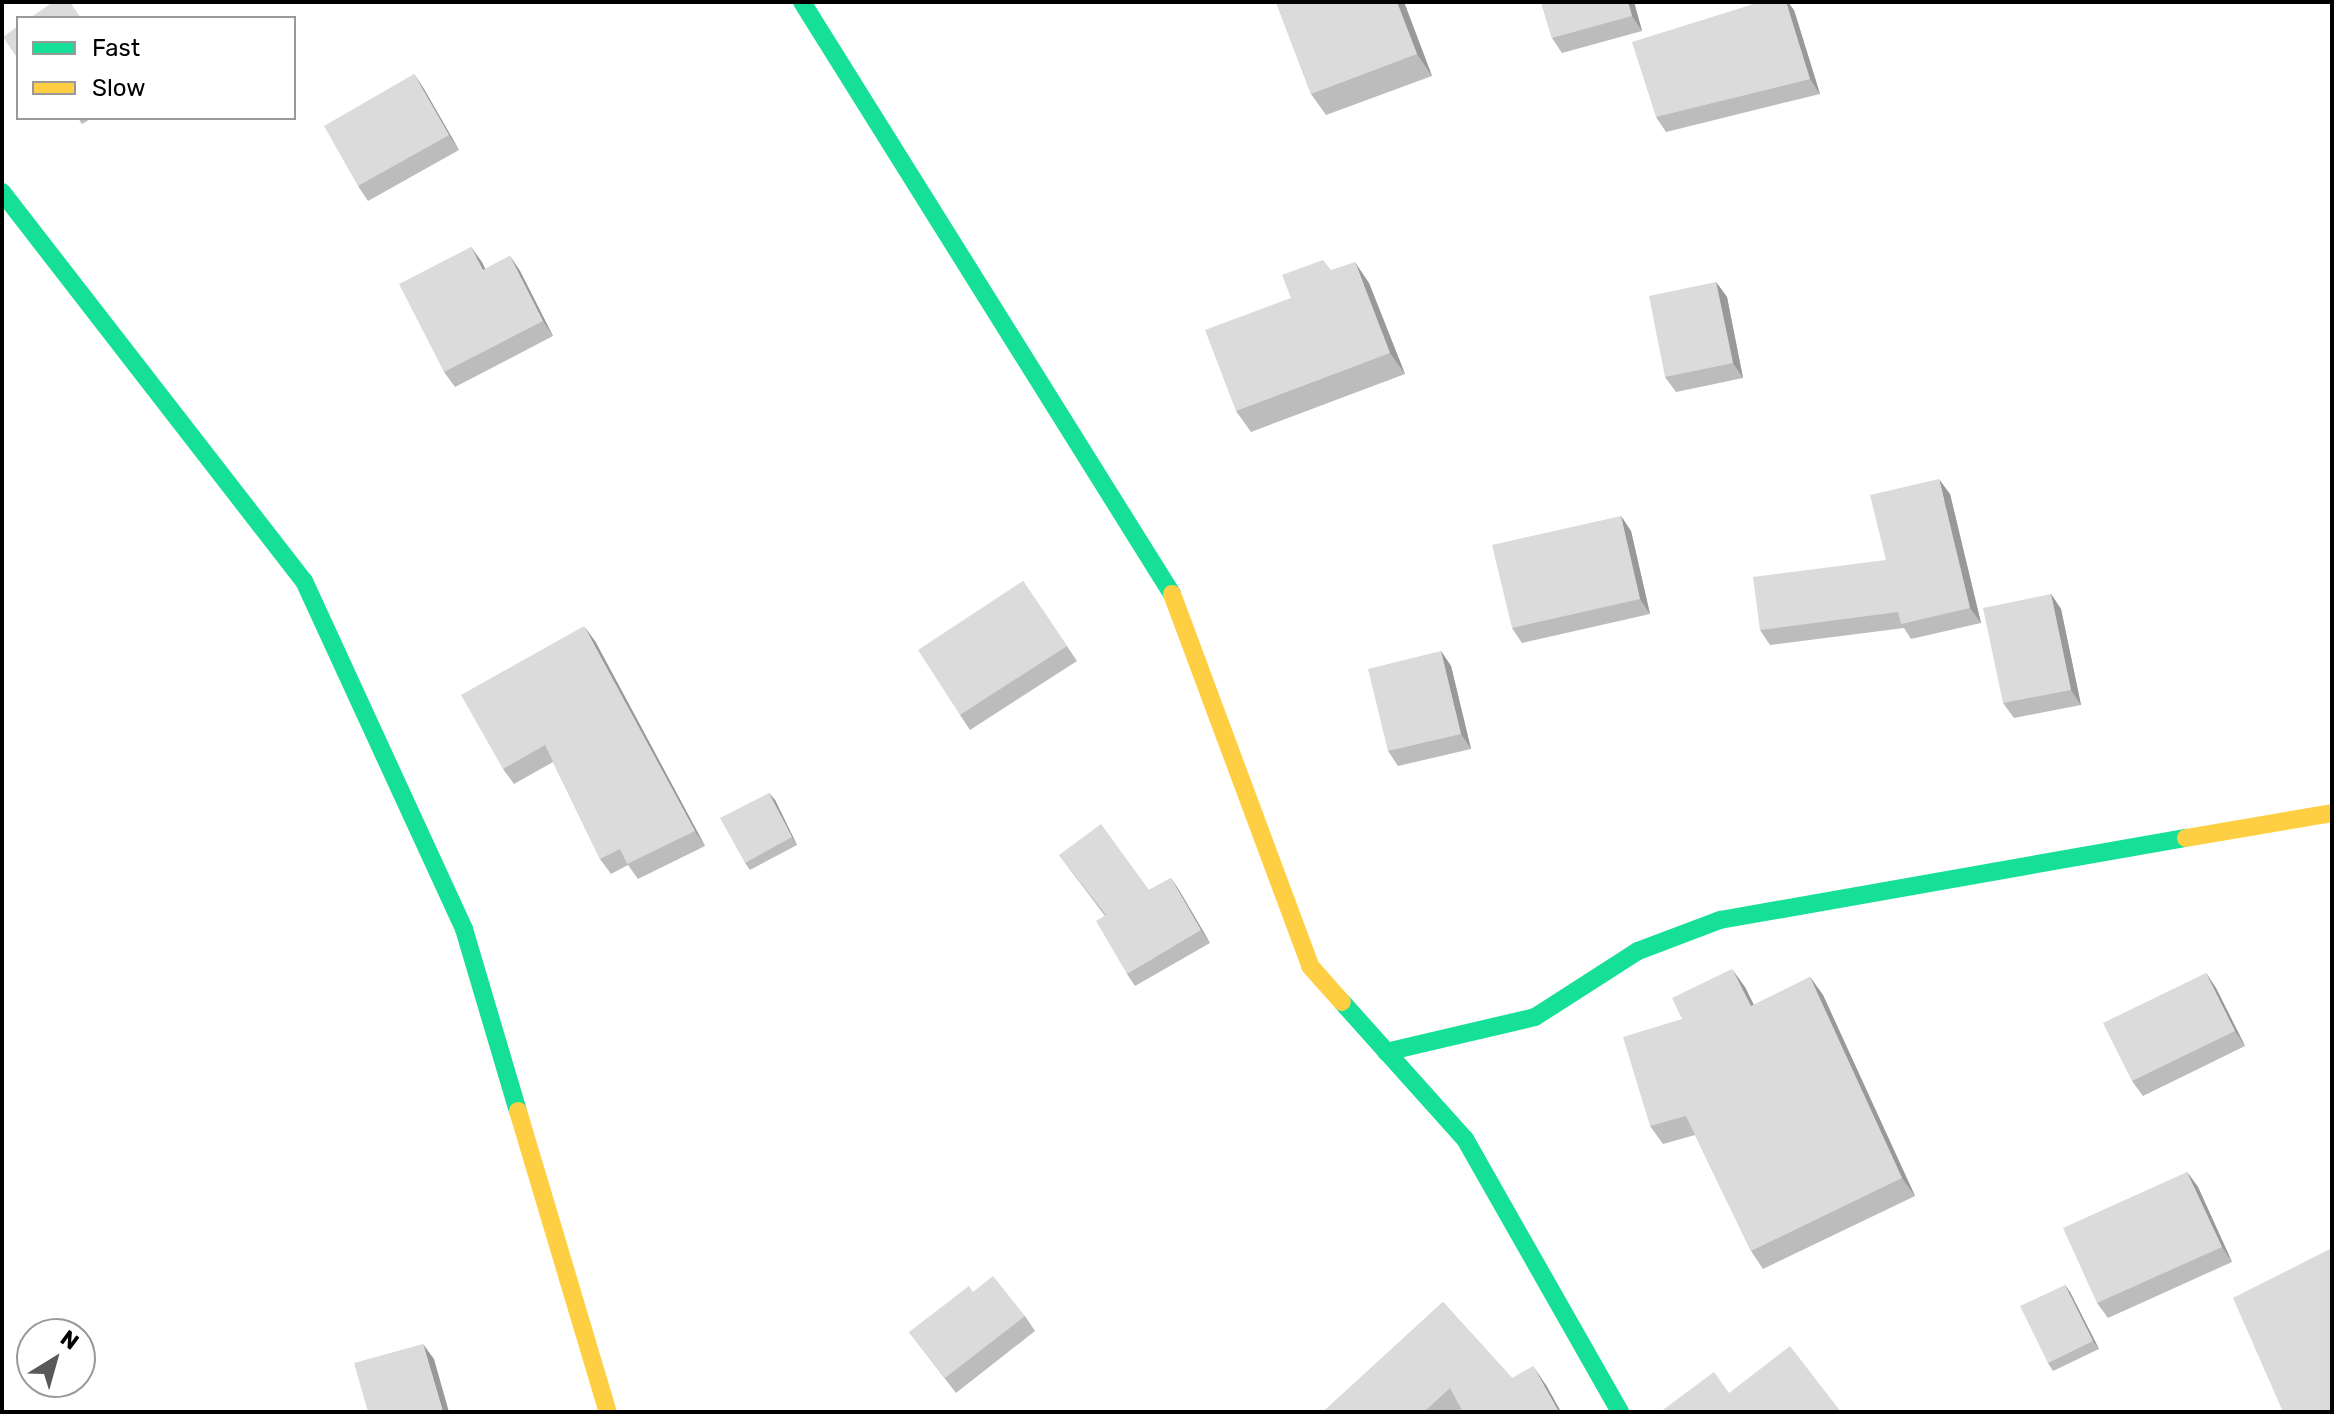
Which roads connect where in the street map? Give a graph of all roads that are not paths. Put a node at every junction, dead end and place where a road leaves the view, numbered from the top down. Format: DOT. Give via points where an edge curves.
graph roads {
  1 [pos="802,2"];
  2 [pos="2,192"];
  3 [pos="2332,813"];
  4 [pos="1386,1052"];
  5 [pos="608,1412"];
  6 [pos="1620,1412"];
  1 -- 4 [label="street" via="1177,602 1310,966"];
  2 -- 5 [label="street" via="304,581 464,929"];
  3 -- 4 [label="street" via="1720,920 1638,951 1535,1017"];
  4 -- 6 [label="street" via="1465,1139"];
}
